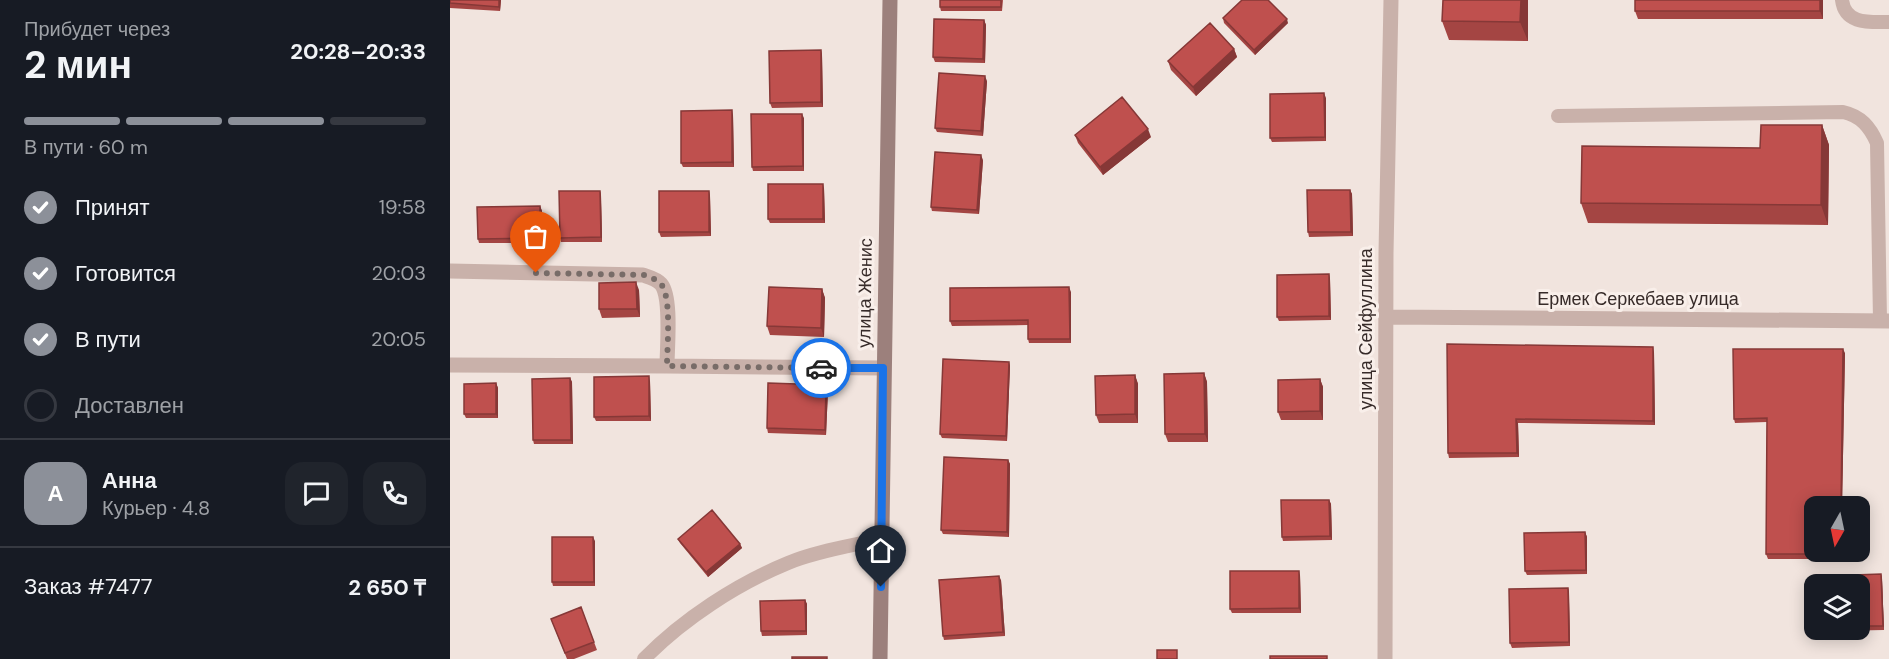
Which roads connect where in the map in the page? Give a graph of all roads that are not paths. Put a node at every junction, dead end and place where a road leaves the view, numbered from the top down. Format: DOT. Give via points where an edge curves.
graph roads {
  1 [pos="890,0"];
  2 [pos="1391,0"];
  3 [pos="1842,0"];
  4 [pos="1889,22"];
  5 [pos="1558,116"];
  6 [pos="450,271"];
  7 [pos="1386,317"];
  8 [pos="1884,320"];
  9 [pos="450,365"];
  10 [pos="667,366"];
  11 [pos="883,368"];
  12 [pos="881,539"];
  13 [pos="644,659"];
  14 [pos="880,659"];
  15 [pos="1385,659"];
  1 -- 11 [label="street, улица Женис"];
  2 -- 7 [label="street, улица Сейфуллина"];
  3 -- 4 [label="lane" via="1844,9 1856,20"];
  5 -- 8 [label="lane" via="1843,112 1854,115 1872,131 1877,143"];
  6 -- 10 [label="street" via="654,278 662,284 667,304"];
  7 -- 8 [label="street, Ермек Серкебаев улица"];
  7 -- 15 [label="street, улица Сейфуллина"];
  9 -- 10 [label="street"];
  10 -- 11 [label="street"];
  11 -- 12 [label="street, улица Женис"];
  12 -- 13 [label="lane" via="789,563 719,600 658,644"];
  12 -- 14 [label="street, улица Женис"];
}
